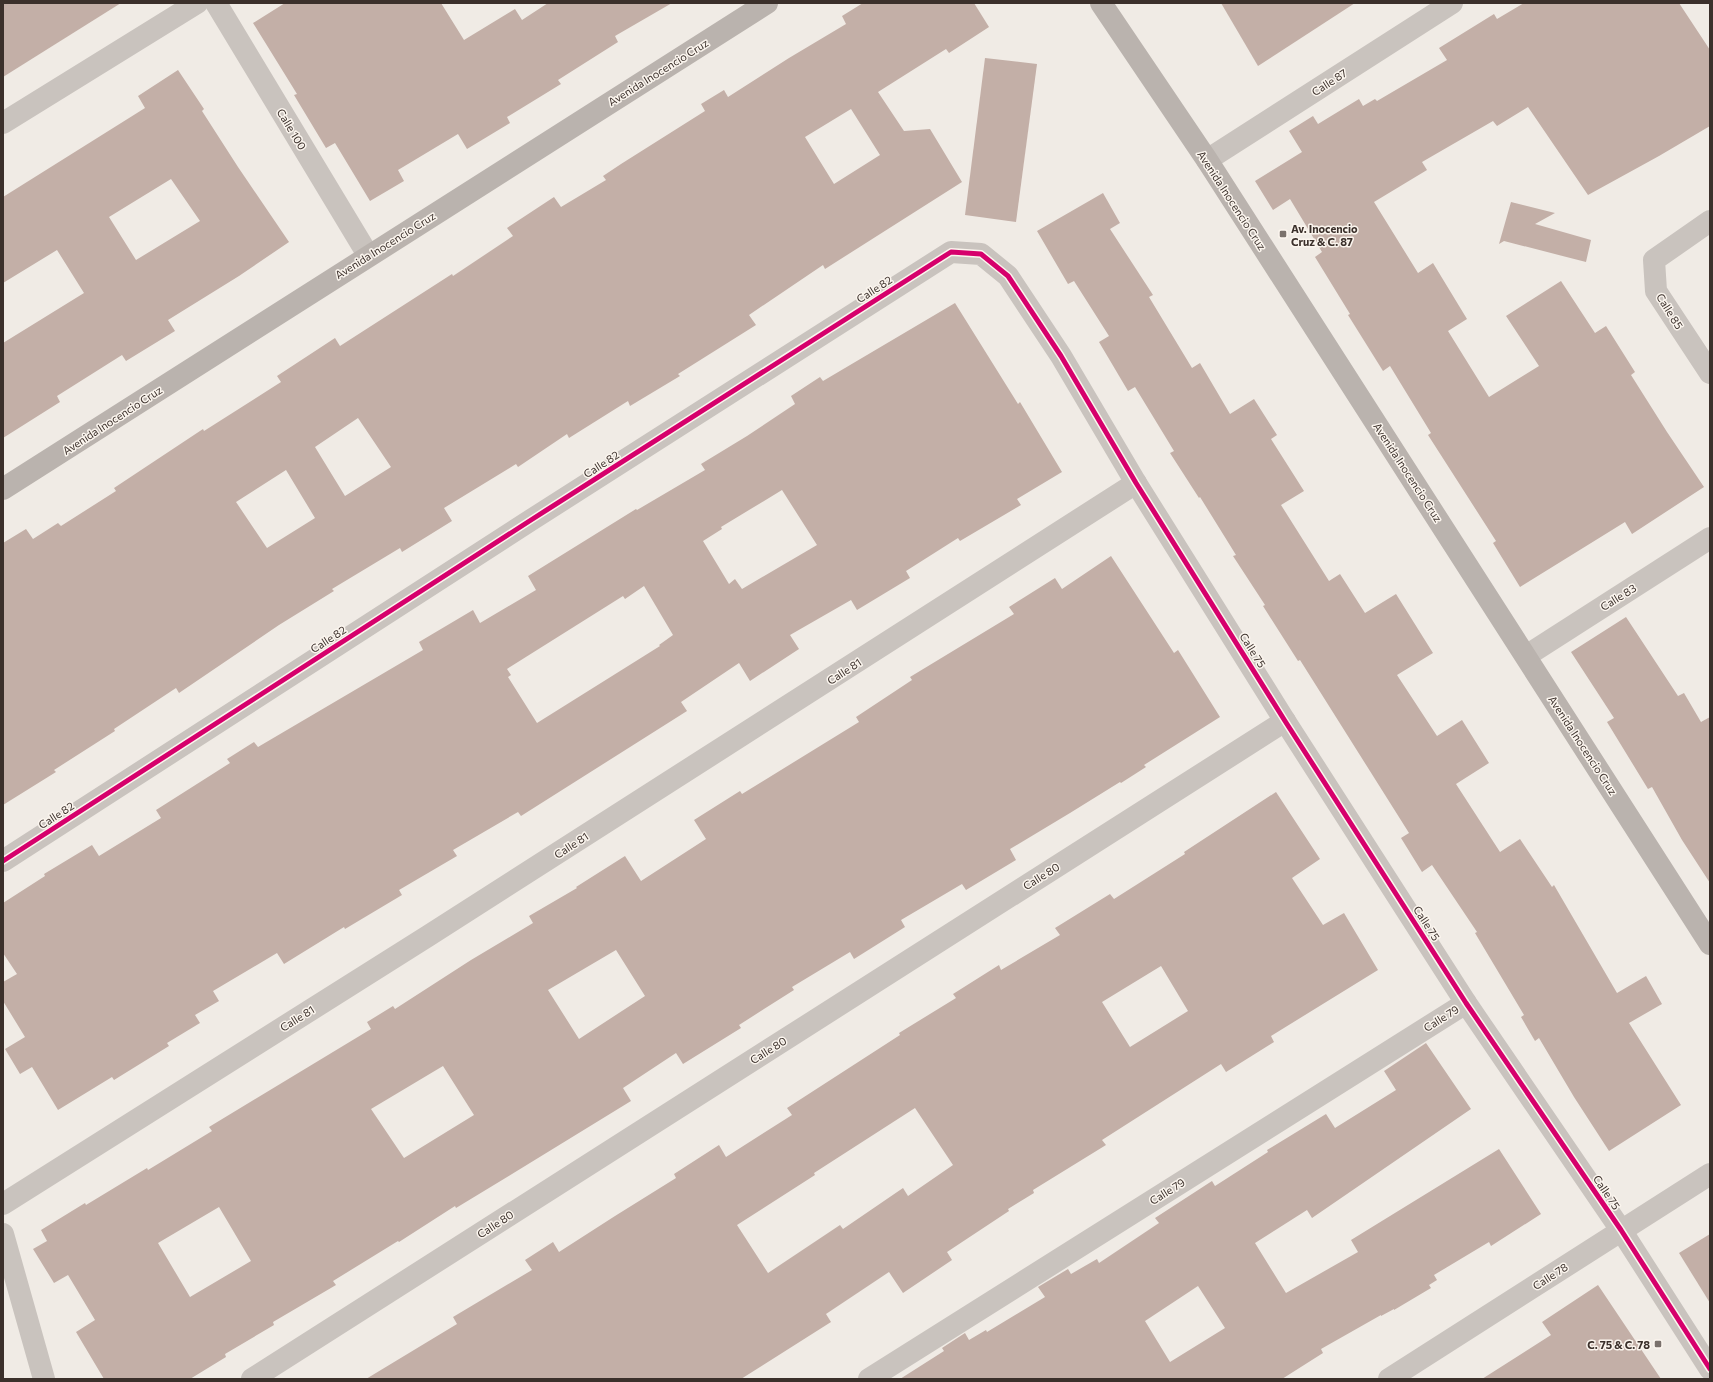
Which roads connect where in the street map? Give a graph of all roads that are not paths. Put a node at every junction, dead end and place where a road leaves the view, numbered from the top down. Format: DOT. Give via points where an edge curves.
graph roads {
  1 [pos="197,3"];
  2 [pos="216,3"];
  3 [pos="767,3"];
  4 [pos="1101,3"];
  5 [pos="1452,3"];
  6 [pos="3,123"];
  7 [pos="1207,160"];
  8 [pos="1710,221"];
  9 [pos="368,256"];
  10 [pos="1710,373"];
  11 [pos="1136,483"];
  12 [pos="3,489"];
  13 [pos="1710,538"];
  14 [pos="1526,656"];
  15 [pos="1285,721"];
  16 [pos="3,861"];
  17 [pos="1710,944"];
  18 [pos="1466,1003"];
  19 [pos="1710,1174"];
  20 [pos="3,1204"];
  21 [pos="1621,1230"];
  22 [pos="3,1234"];
  23 [pos="1710,1369"];
  24 [pos="44,1379"];
  25 [pos="252,1379"];
  26 [pos="869,1379"];
  27 [pos="1389,1379"];
  1 -- 6 [label="street"];
  2 -- 9 [label="street, Calle 100"];
  3 -- 9 [label="street, Avenida Inocencio Cruz"];
  4 -- 7 [label="street, Avenida Inocencio Cruz"];
  5 -- 7 [label="street, Calle 87"];
  7 -- 14 [label="street, Avenida Inocencio Cruz"];
  8 -- 10 [label="street, Calle 85" via="1654,260 1656,291"];
  9 -- 12 [label="street, Avenida Inocencio Cruz"];
  11 -- 15 [label="street, Calle 75"];
  11 -- 16 [label="street, Calle 82" via="1061,356 1008,276 981,254 951,252"];
  11 -- 20 [label="street, Calle 81"];
  13 -- 14 [label="street, Calle 83"];
  14 -- 17 [label="street, Avenida Inocencio Cruz"];
  15 -- 18 [label="street, Calle 75"];
  15 -- 25 [label="street, Calle 80"];
  18 -- 21 [label="street, Calle 75"];
  18 -- 26 [label="street, Calle 79"];
  19 -- 21 [label="street, Calle 78"];
  21 -- 23 [label="street, Calle 75"];
  21 -- 27 [label="street, Calle 78"];
  22 -- 24 [label="street"];
}
